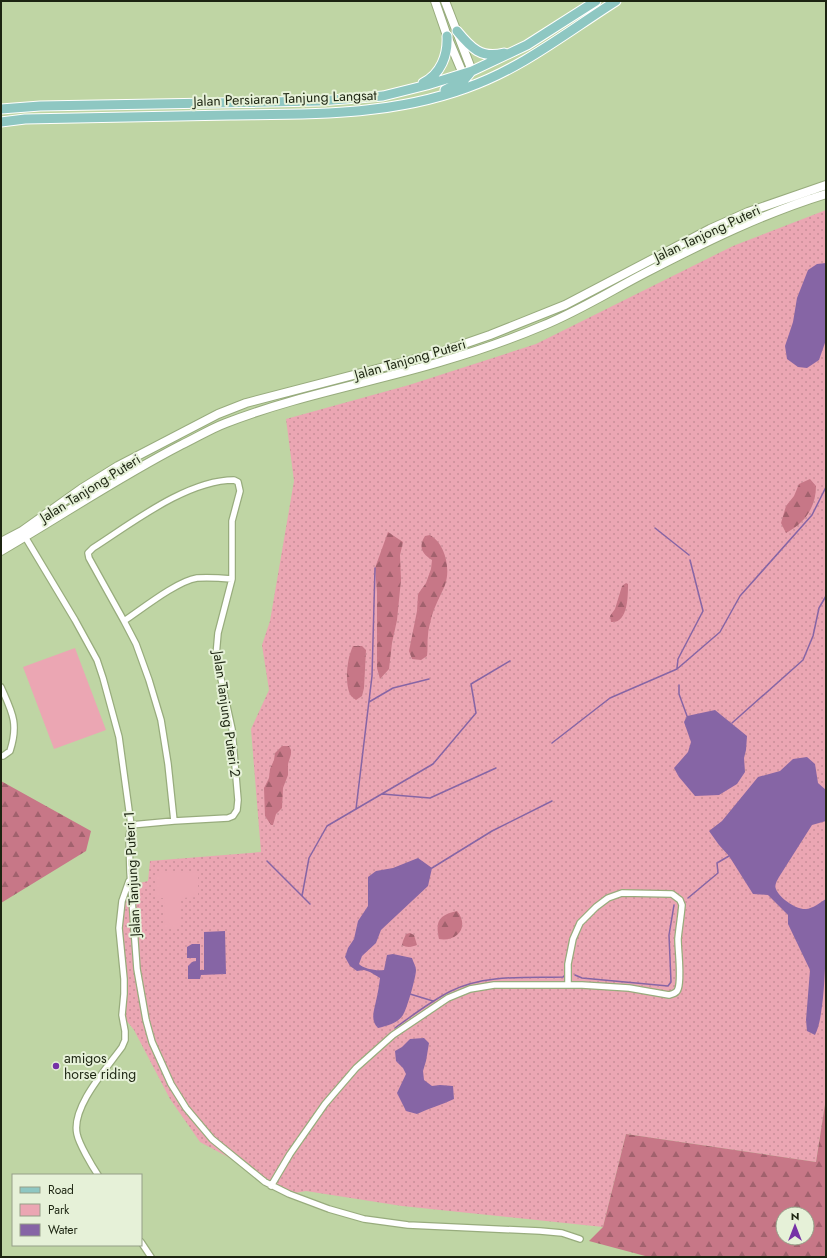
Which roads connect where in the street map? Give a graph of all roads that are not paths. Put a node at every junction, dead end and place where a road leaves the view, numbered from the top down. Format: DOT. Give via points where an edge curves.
graph roads {
  1 [pos="435,1"];
  2 [pos="445,1"];
  3 [pos="596,1"];
  4 [pos="616,1"];
  5 [pos="457,31"];
  6 [pos="447,36"];
  7 [pos="527,44"];
  8 [pos="524,60"];
  9 [pos="468,74"];
  10 [pos="406,91"];
  11 [pos="422,101"];
  12 [pos="1,109"];
  13 [pos="1,122"];
  14 [pos="826,185"];
  15 [pos="826,194"];
  16 [pos="748,212"];
  17 [pos="752,221"];
  18 [pos="24,534"];
  19 [pos="1,542"];
  20 [pos="1,551"];
  21 [pos="232,579"];
  22 [pos="124,621"];
  23 [pos="1,687"];
  24 [pos="1,756"];
  25 [pos="174,820"];
  26 [pos="131,825"];
  27 [pos="130,872"];
  28 [pos="568,985"];
  29 [pos="97,1174"];
  30 [pos="271,1186"];
  31 [pos="580,1239"];
  32 [pos="142,1244"];
  33 [pos="150,1257"];
  1 -- 6 [label="street"];
  2 -- 5 [label="street"];
  3 -- 7 [label="main road, Jalan Persiaran Tanjung Langsat"];
  4 -- 8 [label="main road, Jalan Persiaran Tanjung Langsat"];
  5 -- 7 [label="main road" via="471,47 482,53 499,55"];
  5 -- 9 [label="street"];
  6 -- 9 [label="street"];
  6 -- 10 [label="main road" via="443,62 435,75"];
  7 -- 9 [label="main road, Jalan Persiaran Tanjung Langsat"];
  8 -- 9 [label="main road" via="478,76"];
  8 -- 11 [label="main road, Jalan Persiaran Tanjung Langsat" via="467,88"];
  9 -- 10 [label="main road, Jalan Persiaran Tanjung Langsat"];
  9 -- 11 [label="main road" via="460,82"];
  10 -- 12 [label="main road, Jalan Persiaran Tanjung Langsat" via="383,96 319,101 40,106"];
  11 -- 13 [label="main road, Jalan Persiaran Tanjung Langsat" via="349,112 25,119"];
  14 -- 16 [label="street, Jalan Tanjong Puteri"];
  15 -- 17 [label="street, Jalan Tanjong Puteri"];
  16 -- 17 [label="street"];
  16 -- 18 [label="street, Jalan Tanjong Puteri" via="710,229 565,305 490,336 438,353 246,404 218,414 118,466 81,490"];
  17 -- 18 [label="street, Jalan Tanjong Puteri" via="542,326 440,362 251,413 222,424 124,476"];
  18 -- 19 [label="street, Jalan Tanjong Puteri"];
  18 -- 20 [label="street, Jalan Tanjong Puteri"];
  18 -- 26 [label="street, Jalan Tanjung Puteri 1" via="75,620 103,678 119,737"];
  21 -- 22 [label="street" via="196,578 183,583"];
  21 -- 22 [label="street, Jalan Tanjung Puteri 2" via="232,521 240,491 238,482 228,480 205,484 183,492 90,550 89,558"];
  21 -- 25 [label="street, Jalan Tanjung Puteri 2" via="218,633 216,656 232,729 237,810 236,814 228,818"];
  22 -- 25 [label="street" via="136,644 161,720"];
  23 -- 24 [label="street" via="13,712 15,728 10,751"];
  25 -- 26 [label="street, Jalan Tanjung Puteri 2"];
  26 -- 27 [label="street, Jalan Tanjung Puteri 1"];
  27 -- 29 [label="street" via="122,901 119,928 124,979 124,1040 122,1047 86,1096 76,1126 77,1135"];
  27 -- 30 [label="street, Jalan Tanjung Puteri 1" via="137,969 152,1042 171,1084 186,1108 212,1139"];
  28 -- 28 [label="street" via="628,988 674,994 678,990 680,972 680,900 672,894 622,893 608,898 596,907 580,923 573,939 568,964"];
  28 -- 30 [label="street" via="494,985 470,989 448,998 424,1014 393,1035 356,1068 325,1104"];
  30 -- 31 [label="street, Jalan Tanjung Puteri 1" via="329,1209 364,1219 408,1225 562,1233"];
  32 -- 33 [label="street"];
}
